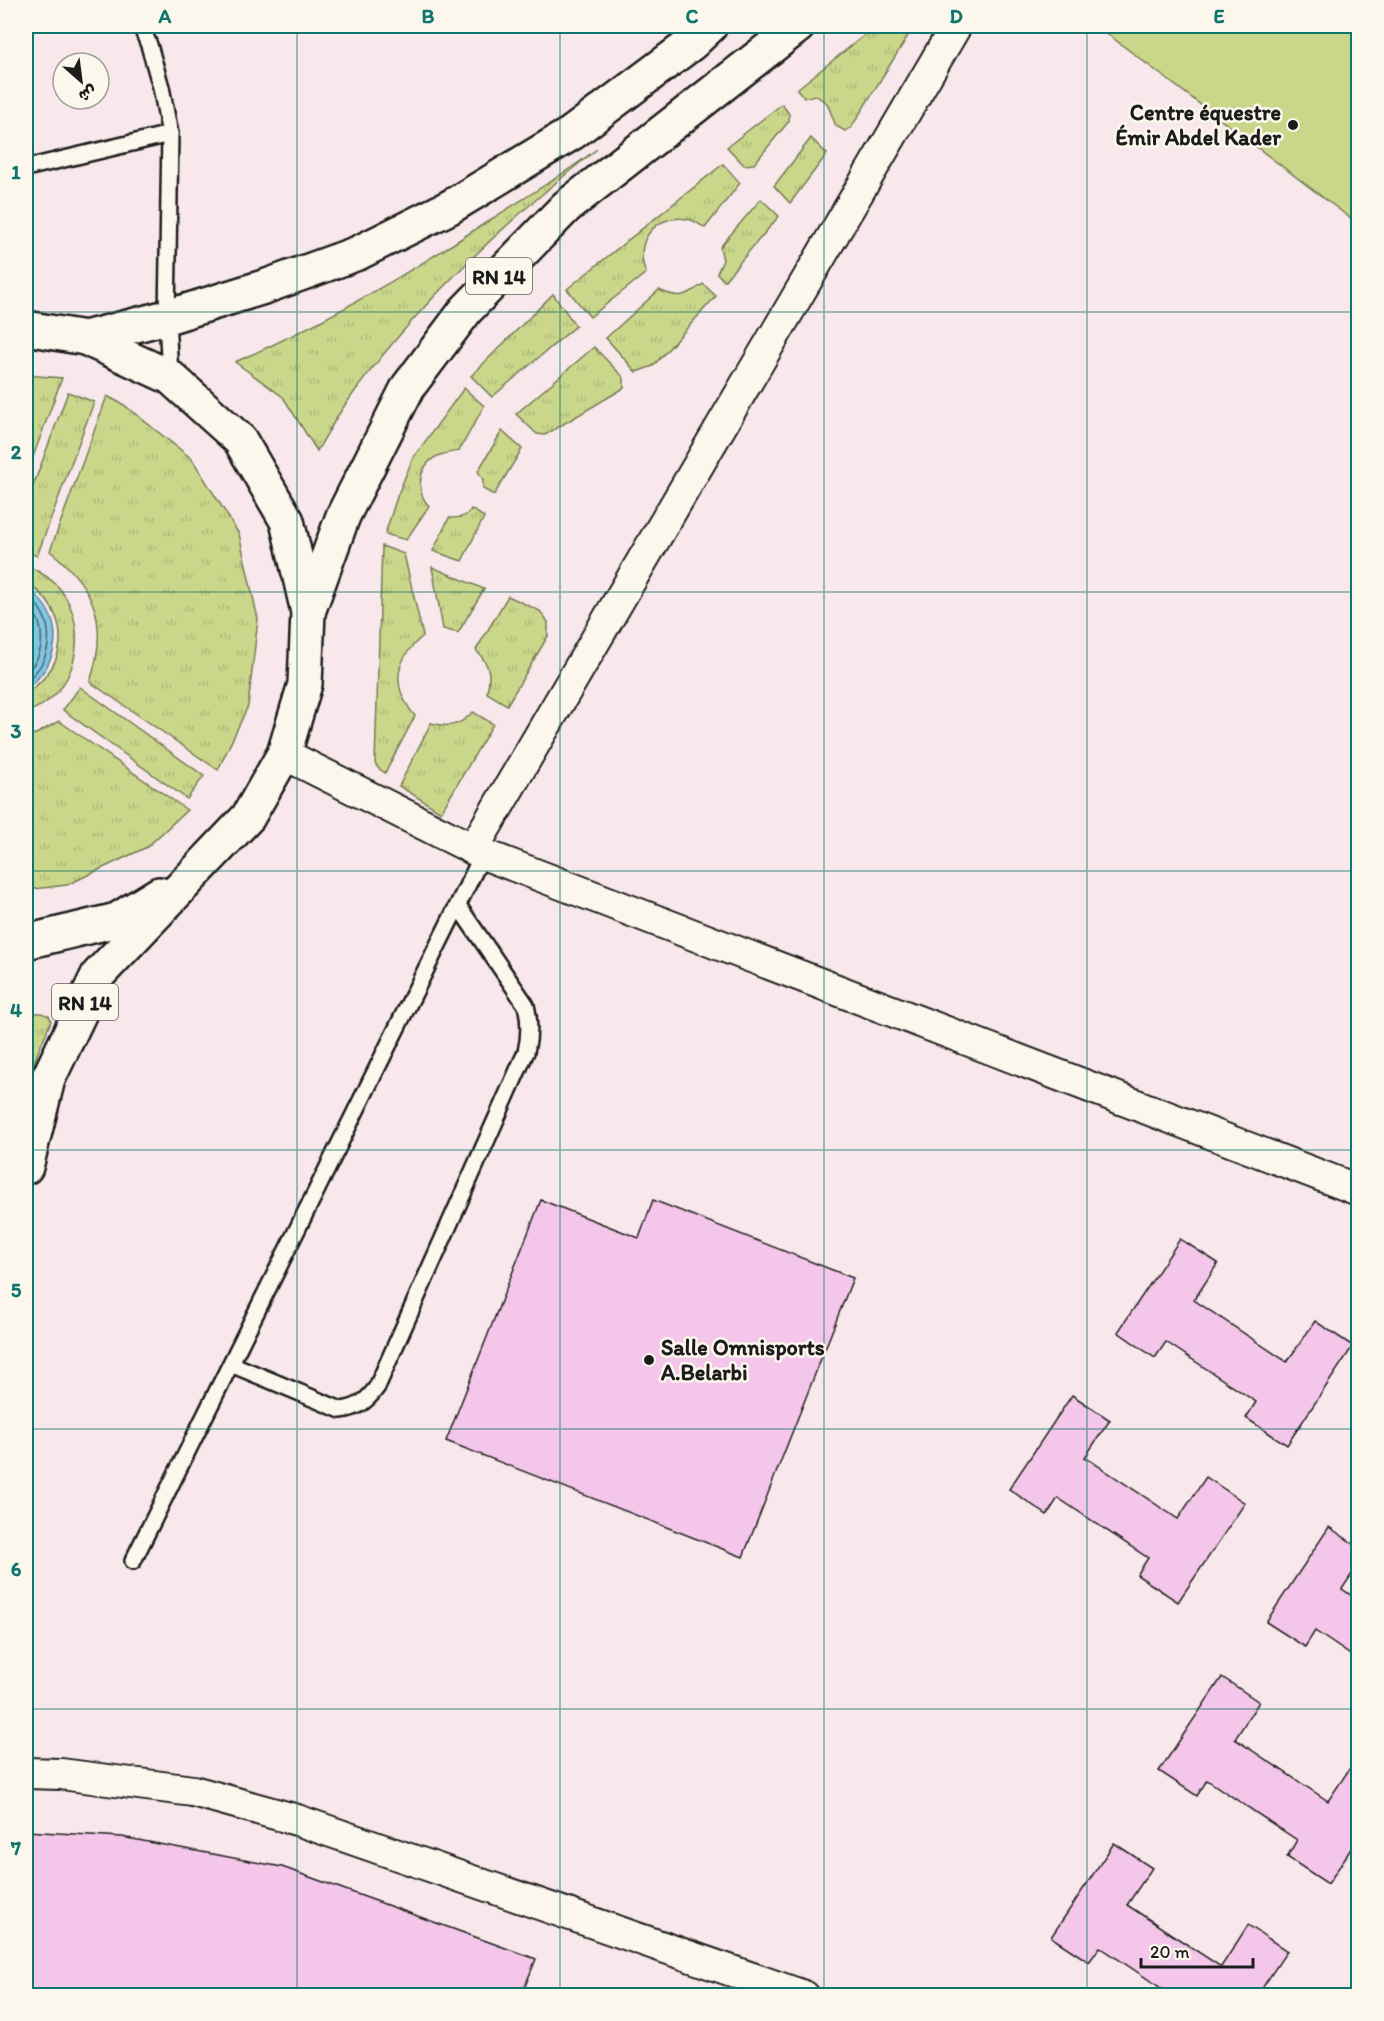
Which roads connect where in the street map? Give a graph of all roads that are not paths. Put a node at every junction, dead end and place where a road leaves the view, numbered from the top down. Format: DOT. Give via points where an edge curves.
graph roads {
  1 [pos="141,26"];
  2 [pos="710,26"];
  3 [pos="798,26"];
  4 [pos="956,26"];
  5 [pos="170,134"];
  6 [pos="26,168"];
  7 [pos="166,317"];
  8 [pos="26,328"];
  9 [pos="85,338"];
  10 [pos="170,377"];
  11 [pos="308,612"];
  12 [pos="284,754"];
  13 [pos="478,851"];
  14 [pos="199,870"];
  15 [pos="459,907"];
  16 [pos="26,942"];
  17 [pos="26,1167"];
  18 [pos="1359,1190"];
  19 [pos="231,1364"];
  20 [pos="133,1561"];
  21 [pos="26,1773"];
  22 [pos="804,1995"];
  1 -- 5 [label="lane" via="156,67"];
  2 -- 7 [label="highway" via="572,133 450,207 358,253"];
  3 -- 11 [label="highway, RN 14" via="566,207 466,310 408,387 343,516"];
  4 -- 13 [label="street"];
  5 -- 6 [label="lane"];
  5 -- 7 [label="lane"];
  7 -- 9 [label="highway"];
  7 -- 10 [label="lane"];
  8 -- 9 [label="highway"];
  9 -- 10 [label="highway"];
  10 -- 11 [label="highway" via="240,440 258,470 287,521"];
  11 -- 12 [label="highway" via="305,684"];
  12 -- 13 [label="street"];
  12 -- 14 [label="highway" via="248,817"];
  13 -- 15 [label="lane"];
  13 -- 18 [label="street"];
  14 -- 16 [label="highway" via="117,920"];
  14 -- 17 [label="highway, RN 14" via="98,975 48,1080"];
  15 -- 19 [label="lane"];
  15 -- 19 [label="lane" via="526,1005 529,1039 377,1387 369,1399 341,1410"];
  19 -- 20 [label="lane"];
  21 -- 22 [label="street" via="193,1791 297,1820"];
}
